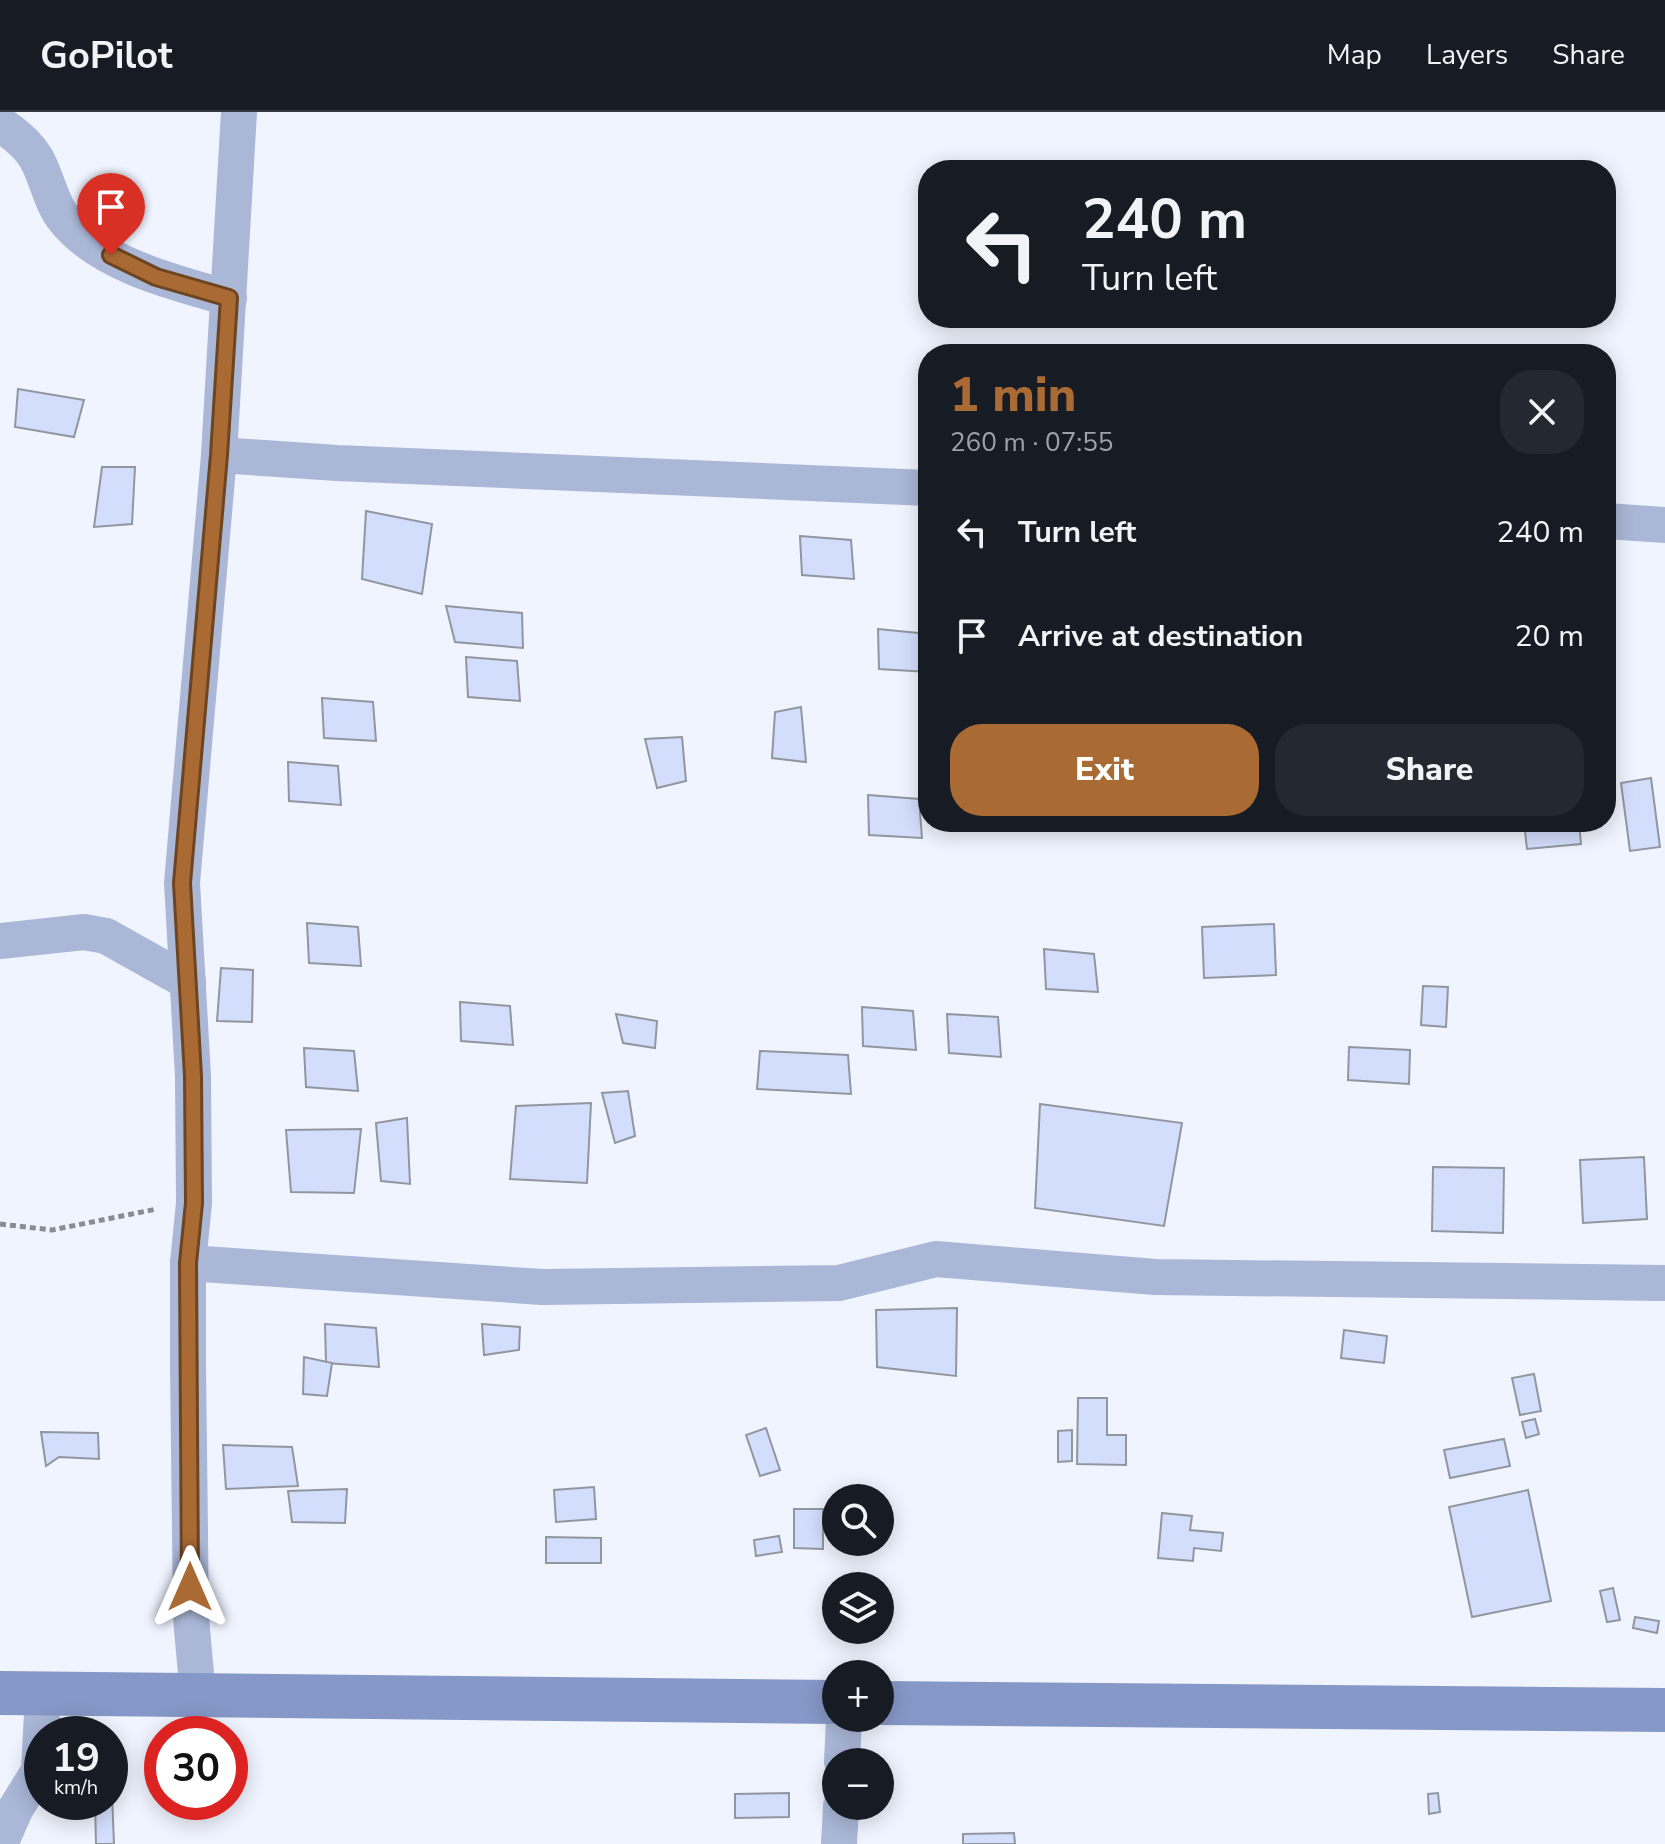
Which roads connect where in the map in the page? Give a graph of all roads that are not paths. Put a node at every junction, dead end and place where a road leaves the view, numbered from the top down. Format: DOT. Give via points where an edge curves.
graph roads {
  1 [pos="239,112"];
  2 [pos="0,124"];
  3 [pos="229,298"];
  4 [pos="219,455"];
  5 [pos="918,488"];
  6 [pos="1616,522"];
  7 [pos="1665,525"];
  8 [pos="0,941"];
  9 [pos="188,982"];
  10 [pos="188,1263"];
  11 [pos="1665,1283"];
  12 [pos="0,1693"];
  13 [pos="43,1694"];
  14 [pos="198,1696"];
  15 [pos="822,1702"];
  16 [pos="894,1703"];
  17 [pos="1665,1710"];
  18 [pos="840,1820"];
  19 [pos="0,1844"];
  20 [pos="839,1844"];
  1 -- 3 [label="street"];
  2 -- 3 [label="street" via="36,158 64,218 90,243 156,277"];
  3 -- 4 [label="street"];
  4 -- 5 [label="street"];
  4 -- 9 [label="street" via="182,883"];
  6 -- 7 [label="street"];
  8 -- 9 [label="street" via="84,932 106,936"];
  9 -- 10 [label="street" via="194,1203"];
  10 -- 11 [label="street" via="542,1287 839,1283 936,1259 1155,1277"];
  10 -- 14 [label="street" via="191,1618"];
  12 -- 13 [label="main road"];
  13 -- 14 [label="main road"];
  13 -- 19 [label="street" via="39,1771"];
  14 -- 15 [label="main road"];
  16 -- 17 [label="main road"];
  18 -- 20 [label="street"];
}
